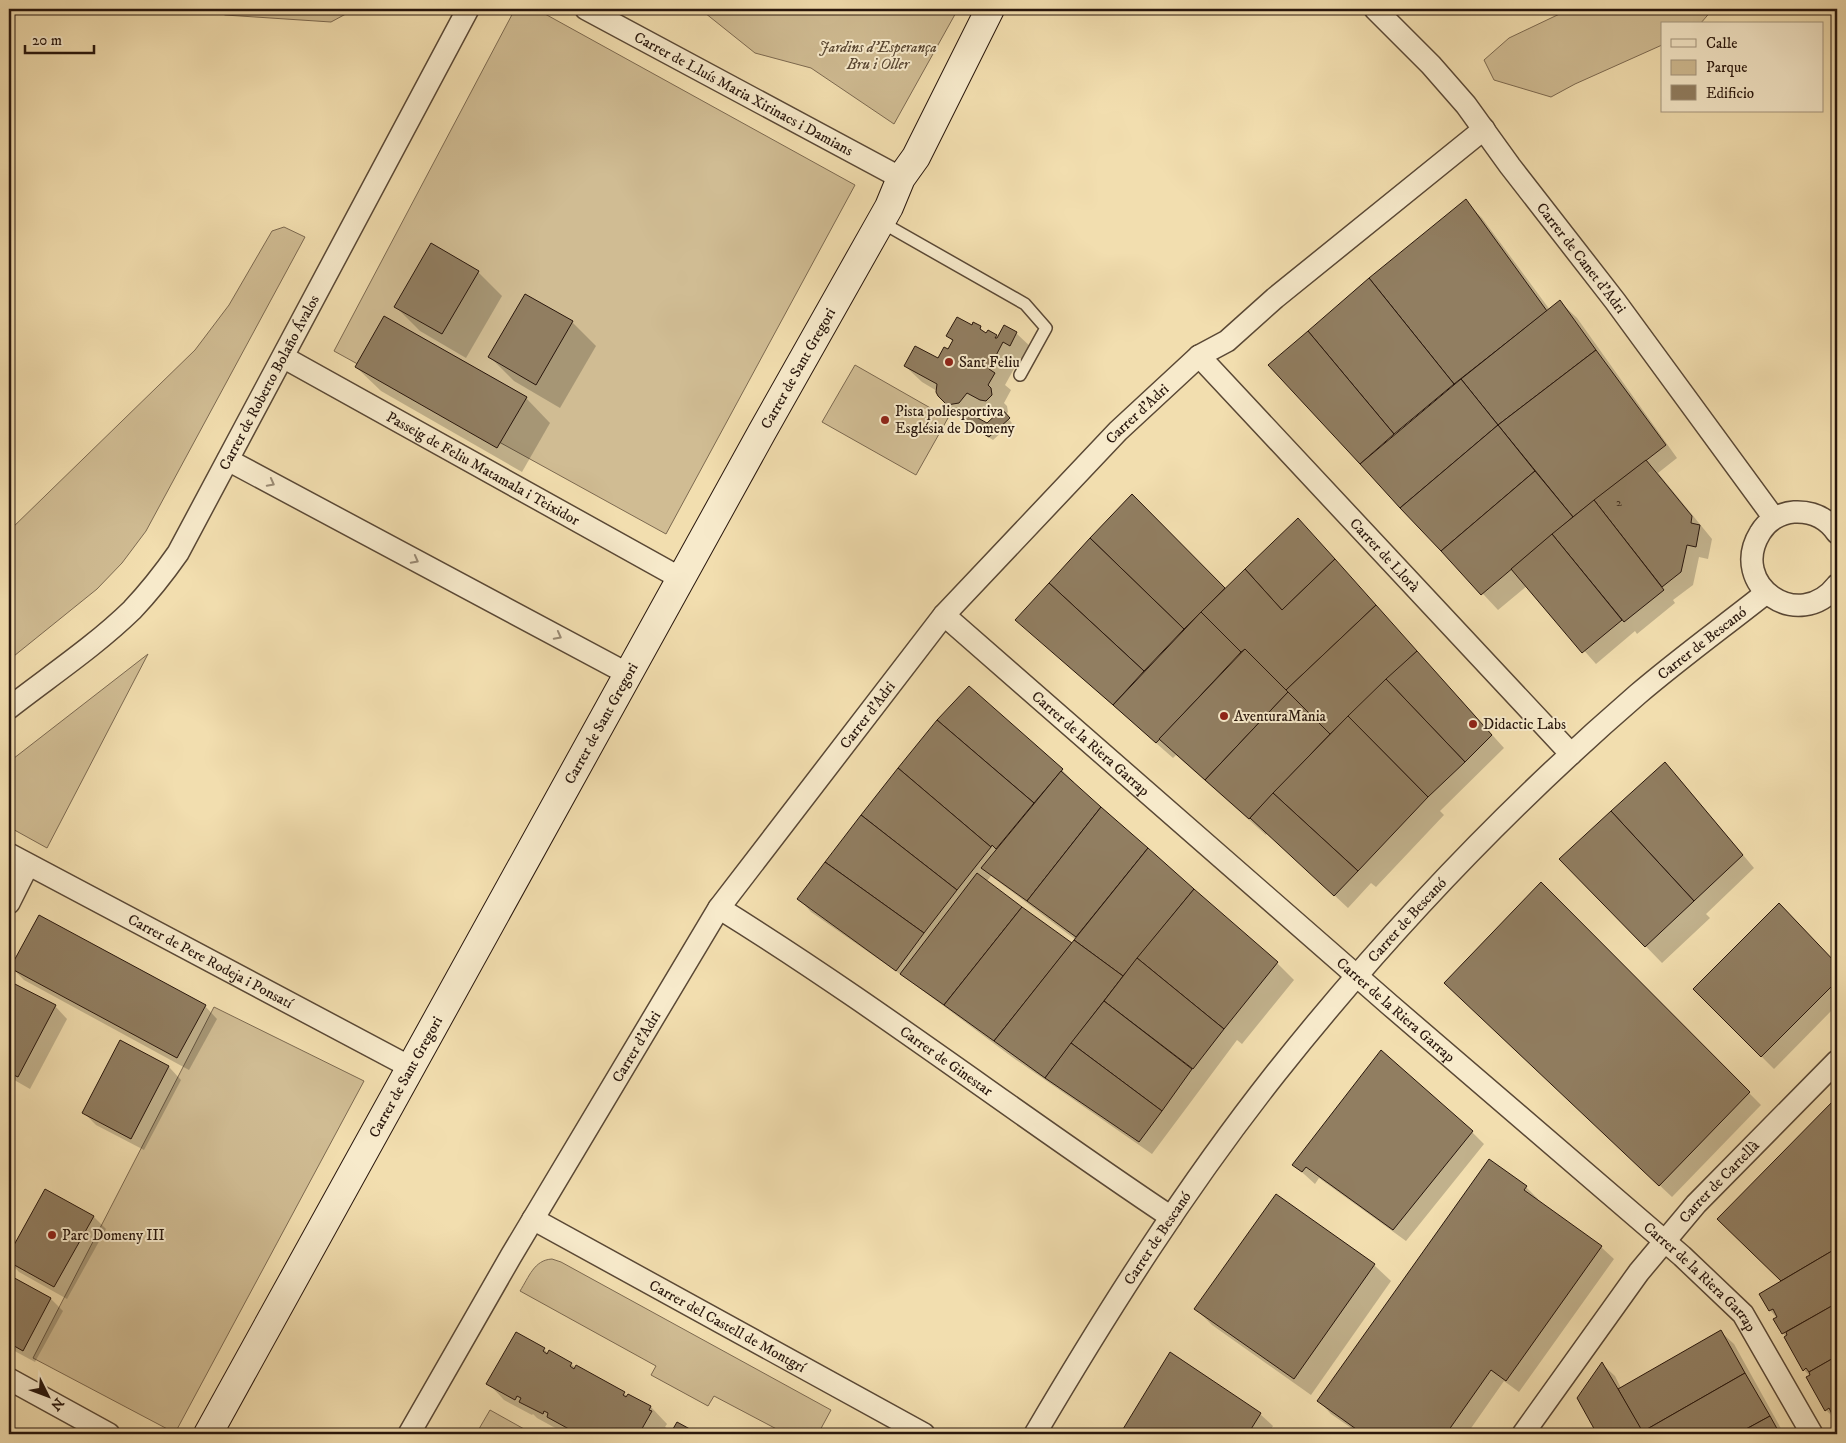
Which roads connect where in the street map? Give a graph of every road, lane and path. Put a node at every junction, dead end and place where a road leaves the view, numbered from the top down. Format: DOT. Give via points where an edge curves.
graph roads {
  1 [pos="468,9"];
  2 [pos="586,9"];
  3 [pos="990,9"];
  4 [pos="1375,9"];
  5 [pos="1484,129"];
  6 [pos="901,178"];
  7 [pos="881,222"];
  8 [pos="1199,356"];
  9 [pos="283,357"];
  10 [pos="1020,375"];
  11 [pos="228,460"];
  12 [pos="1774,518"];
  13 [pos="1837,533"];
  14 [pos="682,578"];
  15 [pos="1766,593"];
  16 [pos="1835,594"];
  17 [pos="944,615"];
  18 [pos="628,674"];
  19 [pos="9,708"];
  20 [pos="1571,754"];
  21 [pos="9,854"];
  22 [pos="28,865"];
  23 [pos="9,903"];
  24 [pos="719,908"];
  25 [pos="1358,976"];
  26 [pos="1837,1061"];
  27 [pos="410,1067"];
  28 [pos="1171,1217"];
  29 [pos="533,1219"];
  30 [pos="1665,1242"];
  31 [pos="9,1379"];
  32 [pos="109,1434"];
  33 [pos="208,1434"];
  34 [pos="409,1434"];
  35 [pos="924,1434"];
  36 [pos="1035,1434"];
  37 [pos="1523,1434"];
  38 [pos="1812,1434"];
  1 -- 9 [label="street, Carrer de Roberto Bolaño Ávalos"];
  2 -- 6 [label="street, Carrer de Lluís Maria Xirinacs i Damians"];
  3 -- 6 [label="main road, Carrer de Sant Gregori" via="916,157"];
  4 -- 5 [label="street, Carrer de Canet d'Adri" via="1431,65"];
  5 -- 8 [label="street, Carrer d'Adri" via="1341,243 1226,341"];
  5 -- 12 [label="street, Carrer de Canet d'Adri"];
  6 -- 7 [label="main road, Carrer de Sant Gregori"];
  7 -- 10 [label="lane" via="1025,304 1046,328"];
  7 -- 14 [label="main road, Carrer de Sant Gregori"];
  8 -- 17 [label="street, Carrer d'Adri" via="1118,431"];
  8 -- 20 [label="street, Carrer de Llorà"];
  9 -- 11 [label="street, Carrer de Roberto Bolaño Ávalos"];
  9 -- 14 [label="street, Passeig de Feliu Matamala i Teixidor"];
  11 -- 18 [label="street, one-way"];
  11 -- 19 [label="street, Carrer de Roberto Bolaño Ávalos" via="188,537 164,574 108,632"];
  12 -- 13 [label="street" via="1804,512 1819,516"];
  12 -- 15 [label="street" via="1763,528 1752,554 1758,582"];
  14 -- 18 [label="main road, Carrer de Sant Gregori"];
  15 -- 16 [label="street" via="1791,605 1805,605"];
  15 -- 20 [label="street, Carrer de Bescanó" via="1640,692"];
  17 -- 24 [label="street, Carrer d'Adri"];
  17 -- 25 [label="street, Carrer de la Riera Garrap"];
  18 -- 27 [label="main road, Carrer de Sant Gregori"];
  20 -- 25 [label="street, Carrer de Bescanó" via="1467,855 1388,938"];
  21 -- 22 [label="street, Carrer de Pere Rodeja i Ponsatí"];
  22 -- 23 [label="street"];
  22 -- 27 [label="street, Carrer de Pere Rodeja i Ponsatí"];
  24 -- 28 [label="street, Carrer de Ginestar" via="864,1004"];
  24 -- 29 [label="street, Carrer d'Adri"];
  25 -- 28 [label="street, Carrer de Bescanó" via="1276,1074"];
  25 -- 30 [label="street, Carrer de la Riera Garrap"];
  26 -- 30 [label="street, Carrer de Cartellà" via="1696,1204"];
  27 -- 33 [label="main road, Carrer de Sant Gregori"];
  28 -- 36 [label="street, Carrer de Bescanó" via="1088,1343"];
  29 -- 34 [label="street, Carrer d'Adri"];
  29 -- 35 [label="street, Carrer del Castell de Montgrí"];
  30 -- 37 [label="street, Carrer de Cartellà" via="1639,1272"];
  30 -- 38 [label="street, Carrer de la Riera Garrap" via="1743,1314"];
  31 -- 32 [label="street"];
}
